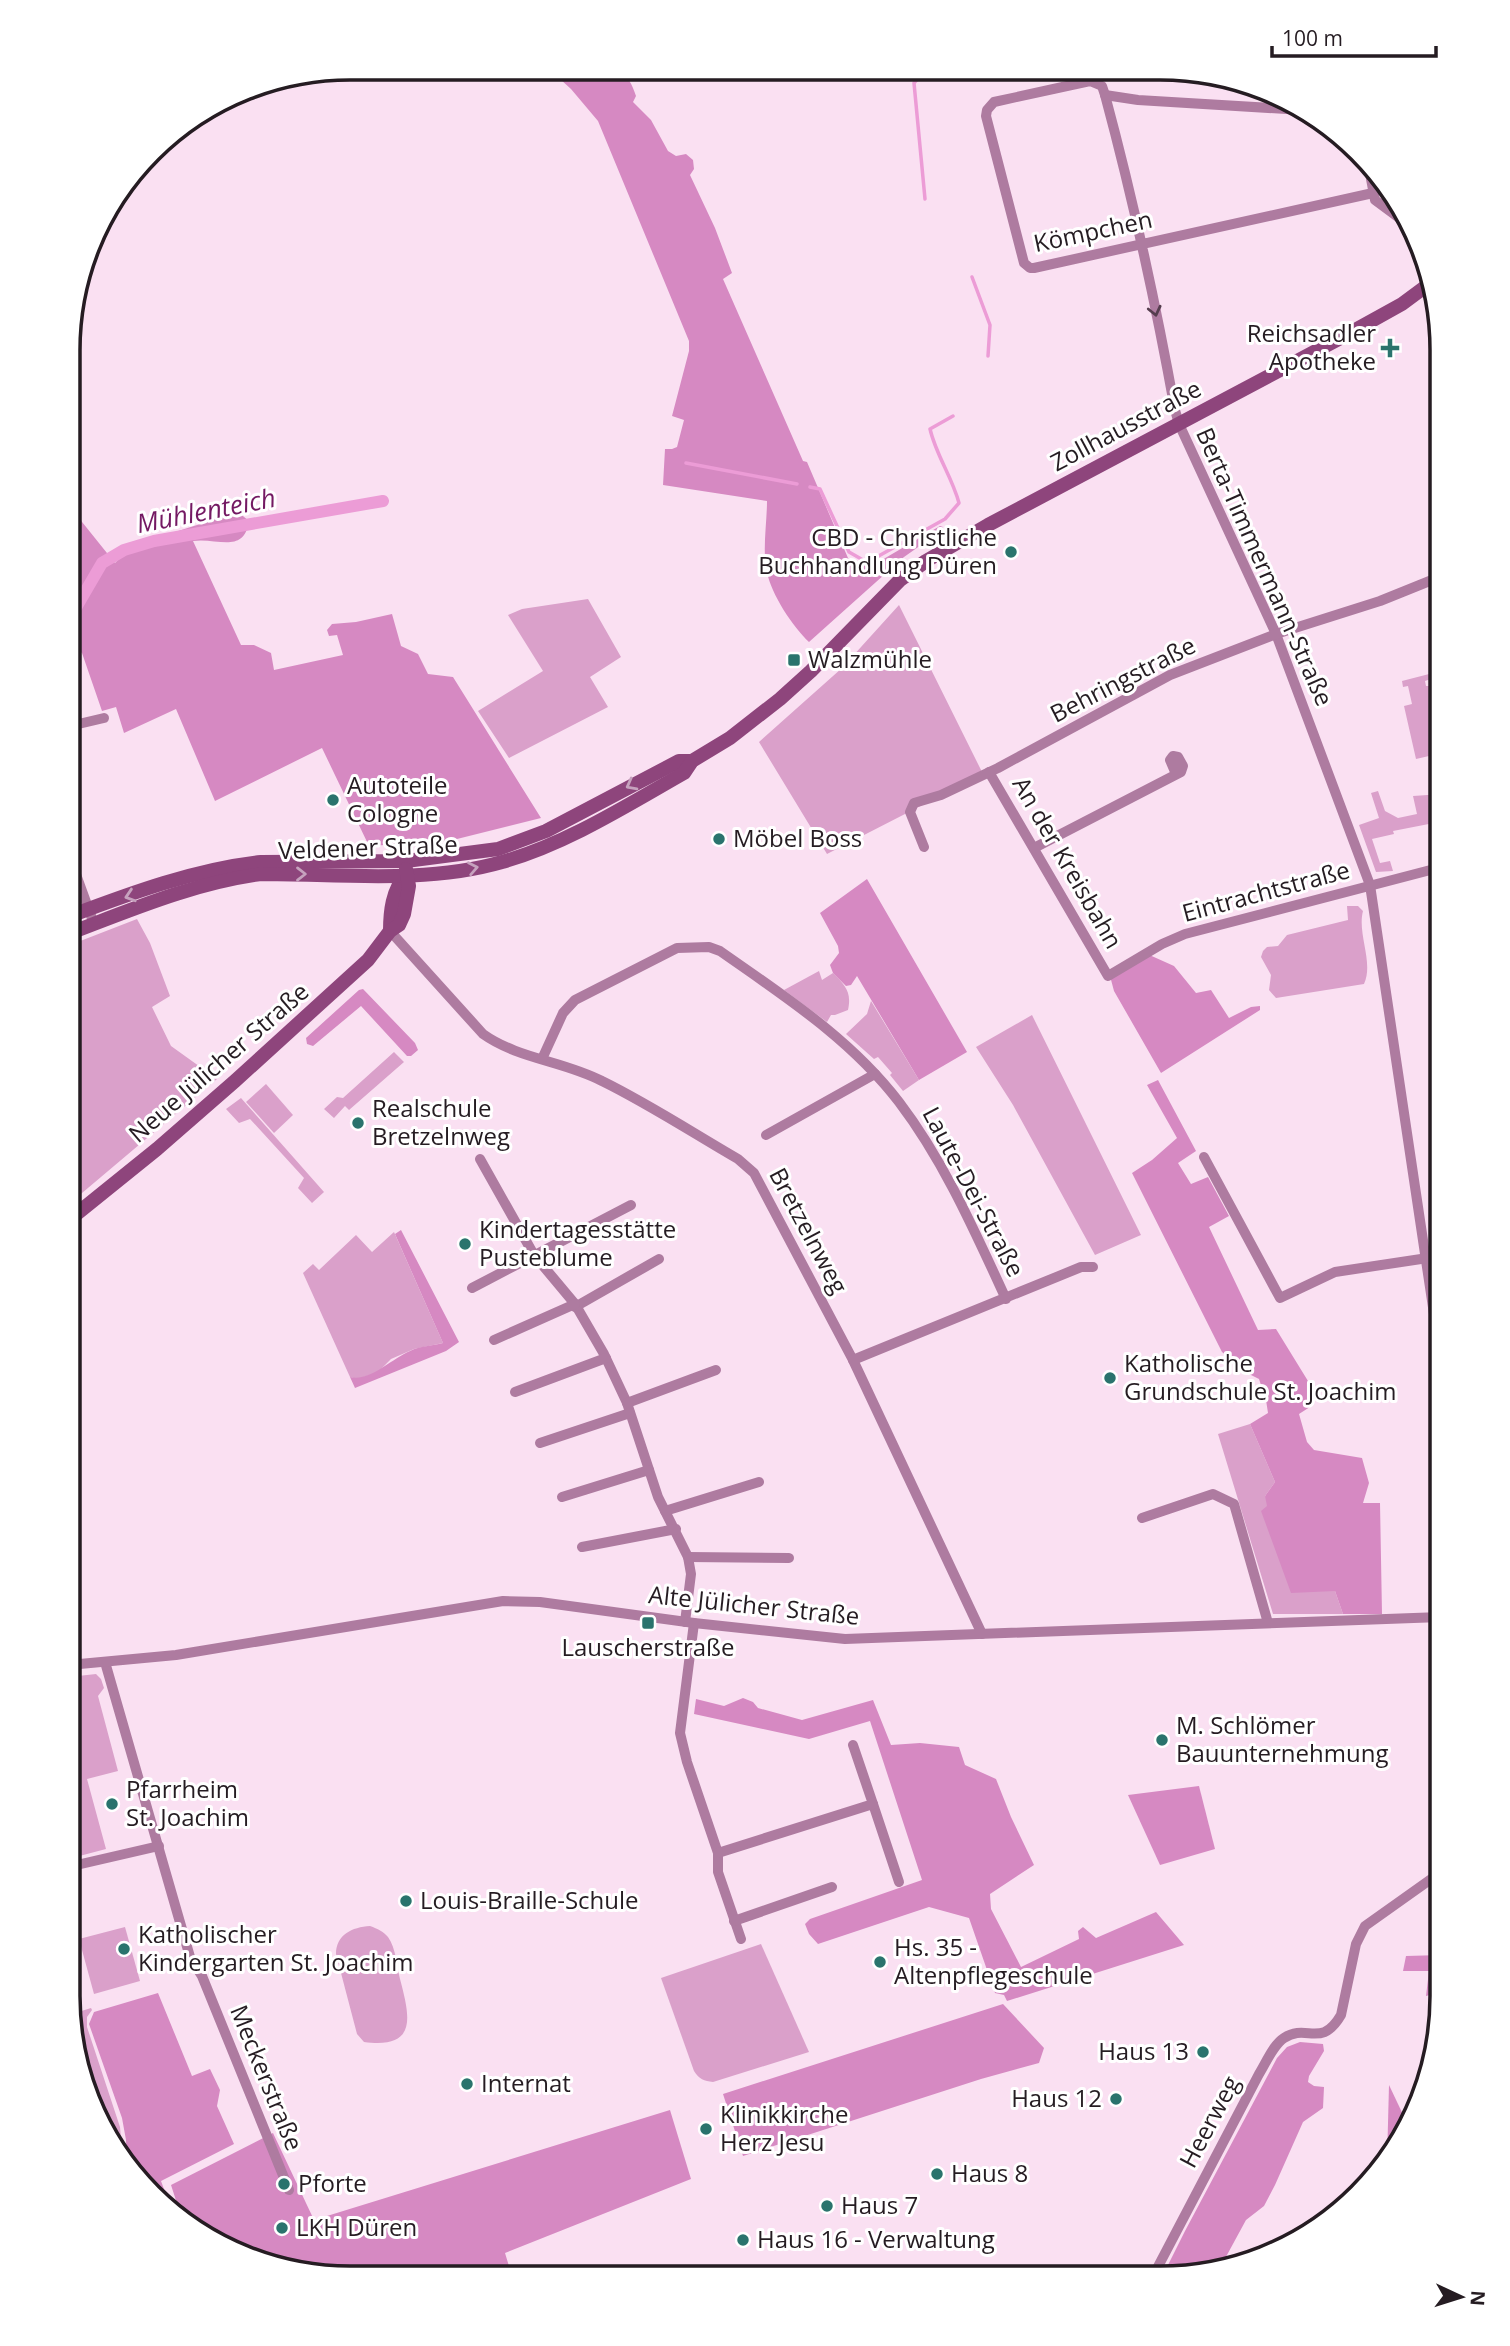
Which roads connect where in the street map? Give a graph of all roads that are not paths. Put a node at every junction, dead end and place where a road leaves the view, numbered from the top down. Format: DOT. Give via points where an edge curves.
graph roads {
  1 [pos="1105,94"];
  2 [pos="1280,109"];
  3 [pos="1371,182"];
  4 [pos="1373,193"];
  5 [pos="1392,213"];
  6 [pos="1140,244"];
  7 [pos="1422,290"];
  8 [pos="1179,424"];
  9 [pos="1430,581"];
  10 [pos="857,623"];
  11 [pos="1276,634"];
  12 [pos="104,718"];
  13 [pos="80,724"];
  14 [pos="989,772"];
  15 [pos="1176,774"];
  16 [pos="924,847"];
  17 [pos="1034,848"];
  18 [pos="406,868"];
  19 [pos="1430,870"];
  20 [pos="1370,885"];
  21 [pos="80,886"];
  22 [pos="88,909"];
  23 [pos="80,912"];
  24 [pos="94,924"];
  25 [pos="80,929"];
  26 [pos="390,931"];
  27 [pos="1108,976"];
  28 [pos="542,1059"];
  29 [pos="875,1074"];
  30 [pos="766,1135"];
  31 [pos="1203,1157"];
  32 [pos="480,1159"];
  33 [pos="631,1205"];
  34 [pos="80,1211"];
  35 [pos="534,1255"];
  36 [pos="1430,1257"];
  37 [pos="1426,1258"];
  38 [pos="659,1259"];
  39 [pos="1093,1267"];
  40 [pos="1430,1286"];
  41 [pos="472,1288"];
  42 [pos="1280,1298"];
  43 [pos="1006,1299"];
  44 [pos="1269,1304"];
  45 [pos="575,1306"];
  46 [pos="494,1340"];
  47 [pos="606,1358"];
  48 [pos="853,1360"];
  49 [pos="716,1370"];
  50 [pos="515,1392"];
  51 [pos="629,1408"];
  52 [pos="540,1443"];
  53 [pos="649,1470"];
  54 [pos="759,1482"];
  55 [pos="562,1497"];
  56 [pos="665,1511"];
  57 [pos="1142,1518"];
  58 [pos="676,1529"];
  59 [pos="582,1547"];
  60 [pos="688,1557"];
  61 [pos="789,1558"];
  62 [pos="1430,1616"];
  63 [pos="690,1623"];
  64 [pos="1268,1623"];
  65 [pos="982,1634"];
  66 [pos="105,1662"];
  67 [pos="80,1664"];
  68 [pos="853,1745"];
  69 [pos="873,1804"];
  70 [pos="159,1846"];
  71 [pos="718,1853"];
  72 [pos="80,1864"];
  73 [pos="1430,1880"];
  74 [pos="899,1882"];
  75 [pos="832,1887"];
  76 [pos="734,1921"];
  77 [pos="741,1940"];
  78 [pos="289,2190"];
  79 [pos="1158,2266"];
  1 -- 2 [label="street"];
  1 -- 6 [label="street, Berta-Timmermann-Straße"];
  1 -- 6 [label="street, Kömpchen" via="1096,82 1079,83 994,102 986,116 1026,266"];
  3 -- 4 [label="street"];
  4 -- 5 [label="street" via="1377,203"];
  4 -- 6 [label="street, Kömpchen"];
  6 -- 8 [label="street, Berta-Timmermann-Straße, one-way"];
  7 -- 8 [label="street, Zollhausstraße"];
  8 -- 10 [label="street, Zollhausstraße" via="926,561"];
  8 -- 11 [label="street, Berta-Timmermann-Straße"];
  9 -- 11 [label="street, Behringstraße"];
  10 -- 18 [label="street, Veldener Straße" via="780,699 692,761 684,773 551,845 461,870"];
  11 -- 14 [label="street, Behringstraße" via="1170,675"];
  11 -- 20 [label="street, Berta-Timmermann-Straße"];
  12 -- 13 [label="street"];
  14 -- 16 [label="street, Behringstraße" via="912,804 910,812"];
  14 -- 17 [label="street, An der Kreisbahn"];
  15 -- 17 [label="street"];
  17 -- 27 [label="street, An der Kreisbahn"];
  18 -- 22 [label="street, Veldener Straße, one-way" via="261,862 203,872"];
  24 -- 18 [label="street, Veldener Straße, one-way" via="206,883 239,877"];
  18 -- 26 [label="street" via="394,893"];
  19 -- 20 [label="street, Eintrachtstraße"];
  20 -- 27 [label="street, Eintrachtstraße" via="1185,934"];
  20 -- 37 [label="street, Berta-Timmermann-Straße"];
  21 -- 22 [label="street"];
  22 -- 23 [label="street, Veldener Straße"];
  22 -- 24 [label="street"];
  24 -- 25 [label="street, Veldener Straße"];
  26 -- 28 [label="street, Bretzelnweg" via="483,1034 509,1049"];
  26 -- 34 [label="street, Neue Jülicher Straße" via="368,960 277,1045"];
  28 -- 29 [label="street, Laute-Dei-Straße" via="563,1013 575,1000 665,953 701,946 720,951 775,990 833,1033"];
  28 -- 48 [label="street, Bretzelnweg" via="601,1080 747,1166"];
  29 -- 30 [label="street"];
  29 -- 43 [label="street, Laute-Dei-Straße" via="918,1128"];
  31 -- 42 [label="street"];
  32 -- 35 [label="street"];
  33 -- 35 [label="street"];
  35 -- 41 [label="street"];
  35 -- 45 [label="street"];
  36 -- 37 [label="street"];
  37 -- 40 [label="street, Berta-Timmermann-Straße"];
  37 -- 42 [label="street" via="1335,1272"];
  38 -- 45 [label="street"];
  39 -- 43 [label="street, Laute-Dei-Straße" via="1082,1267"];
  42 -- 44 [label="street"];
  43 -- 48 [label="street, Laute-Dei-Straße"];
  45 -- 46 [label="street"];
  45 -- 47 [label="street"];
  47 -- 50 [label="street"];
  47 -- 51 [label="street"];
  48 -- 65 [label="street, Bretzelnweg"];
  49 -- 51 [label="street"];
  51 -- 52 [label="street"];
  51 -- 53 [label="street"];
  53 -- 55 [label="street"];
  53 -- 56 [label="street"];
  54 -- 56 [label="street"];
  56 -- 58 [label="street"];
  57 -- 64 [label="street" via="1213,1494 1234,1504"];
  58 -- 59 [label="street"];
  58 -- 60 [label="street"];
  60 -- 61 [label="street"];
  60 -- 63 [label="street"];
  62 -- 64 [label="street, Alte Jülicher Straße"];
  63 -- 65 [label="street, Alte Jülicher Straße" via="845,1639"];
  63 -- 66 [label="street, Alte Jülicher Straße" via="503,1601 176,1655"];
  63 -- 71 [label="street" via="680,1733"];
  64 -- 65 [label="street, Alte Jülicher Straße"];
  66 -- 67 [label="street, Alte Jülicher Straße"];
  66 -- 70 [label="street, Meckerstraße"];
  68 -- 69 [label="street"];
  69 -- 71 [label="street"];
  69 -- 74 [label="street"];
  70 -- 72 [label="street"];
  70 -- 78 [label="street, Meckerstraße" via="190,1957 202,1976"];
  71 -- 76 [label="street" via="718,1872"];
  73 -- 79 [label="street, Heerweg" via="1365,1926 1335,2025 1321,2033 1293,2034 1278,2045"];
  75 -- 76 [label="street"];
  76 -- 77 [label="street"];
}
